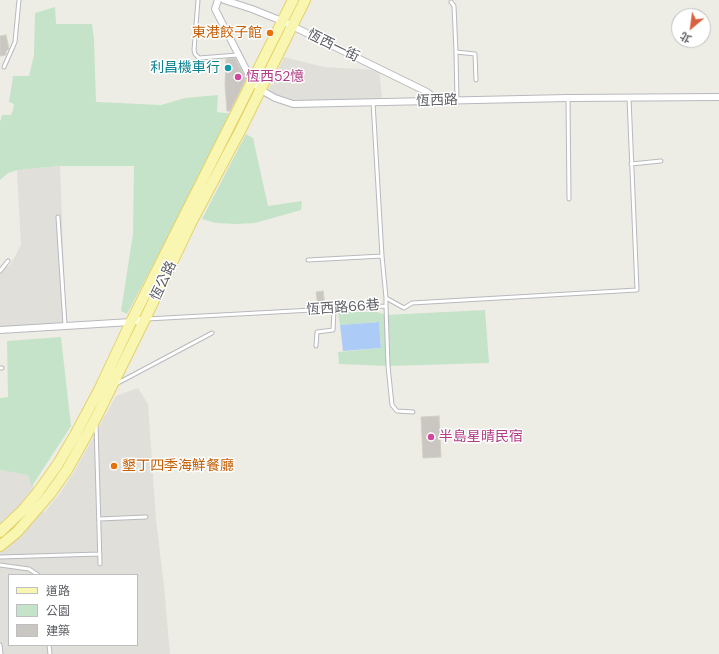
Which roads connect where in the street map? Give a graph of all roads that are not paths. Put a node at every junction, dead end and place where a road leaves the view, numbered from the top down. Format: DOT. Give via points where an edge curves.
graph roads {
  1 [pos="19,0"];
  2 [pos="198,0"];
  3 [pos="218,0"];
  4 [pos="224,0"];
  5 [pos="293,0"];
  6 [pos="305,0"];
  7 [pos="451,2"];
  8 [pos="282,21"];
  9 [pos="292,26"];
  10 [pos="456,52"];
  11 [pos="238,55"];
  12 [pos="4,67"];
  13 [pos="476,80"];
  14 [pos="252,81"];
  15 [pos="261,90"];
  16 [pos="719,97"];
  17 [pos="568,98"];
  18 [pos="629,98"];
  19 [pos="457,100"];
  20 [pos="437,101"];
  21 [pos="374,102"];
  22 [pos="662,161"];
  23 [pos="631,164"];
  24 [pos="569,199"];
  25 [pos="58,217"];
  26 [pos="382,256"];
  27 [pos="308,260"];
  28 [pos="8,261"];
  29 [pos="0,271"];
  30 [pos="386,298"];
  31 [pos="386,306"];
  32 [pos="334,310"];
  33 [pos="146,319"];
  34 [pos="131,322"];
  35 [pos="65,325"];
  36 [pos="0,330"];
  37 [pos="212,333"];
  38 [pos="316,346"];
  39 [pos="112,386"];
  40 [pos="413,412"];
  41 [pos="96,418"];
  42 [pos="146,517"];
  43 [pos="99,519"];
  44 [pos="0,532"];
  45 [pos="0,546"];
  46 [pos="100,554"];
  47 [pos="0,557"];
  48 [pos="100,564"];
  49 [pos="0,565"];
  50 [pos="37,574"];
  51 [pos="0,645"];
  52 [pos="1,654"];
  1 -- 12 [label="lane" via="15,42"];
  2 -- 11 [label="lane" via="195,54 199,58"];
  3 -- 11 [label="street, 恆西路" via="215,9"];
  4 -- 8 [label="street, 恆西一街"];
  5 -- 8 [label="main road, 恆公路"];
  6 -- 9 [label="main road, 恆公路"];
  7 -- 10 [label="lane" via="454,6"];
  8 -- 9 [label="street, 恆西一街"];
  8 -- 14 [label="main road, 恆公路"];
  9 -- 15 [label="main road, 恆公路"];
  9 -- 20 [label="street, 恆西一街" via="427,92"];
  10 -- 13 [label="lane" via="475,54"];
  10 -- 19 [label="lane"];
  11 -- 14 [label="street, 恆西路"];
  14 -- 15 [label="street, 恆西路"];
  14 -- 34 [label="main road, 恆公路"];
  15 -- 21 [label="street, 恆西路" via="293,104"];
  15 -- 33 [label="main road, 恆公路" via="191,223"];
  16 -- 18 [label="street, 恆西路"];
  17 -- 18 [label="street, 恆西路"];
  17 -- 19 [label="street, 恆西路"];
  17 -- 24 [label="lane"];
  18 -- 23 [label="lane"];
  19 -- 20 [label="street, 恆西路"];
  20 -- 21 [label="street, 恆西路"];
  21 -- 26 [label="lane, 恆西路66巷"];
  22 -- 23 [label="lane"];
  23 -- 30 [label="lane" via="637,290 412,303 404,308"];
  25 -- 35 [label="lane"];
  26 -- 27 [label="lane"];
  26 -- 30 [label="lane, 恆西路66巷"];
  28 -- 29 [label="lane"];
  30 -- 31 [label="lane, 恆西路66巷"];
  31 -- 32 [label="lane, 恆西路66巷"];
  31 -- 40 [label="lane" via="392,405 397,411"];
  32 -- 33 [label="lane, 恆西路66巷"];
  32 -- 38 [label="lane" via="333,330 317,332"];
  33 -- 34 [label="street"];
  33 -- 39 [label="main road, 恆公路"];
  34 -- 35 [label="street"];
  34 -- 44 [label="main road, 恆公路" via="97,395 58,464 23,510"];
  35 -- 36 [label="street"];
  37 -- 39 [label="lane"];
  39 -- 41 [label="main road, 恆公路"];
  41 -- 43 [label="lane"];
  41 -- 45 [label="main road, 恆公路" via="67,470 50,494 17,532"];
  42 -- 43 [label="lane"];
  43 -- 46 [label="lane"];
  46 -- 47 [label="lane"];
  46 -- 48 [label="lane"];
  49 -- 50 [label="lane" via="29,568"];
  51 -- 52 [label="lane"];
}
